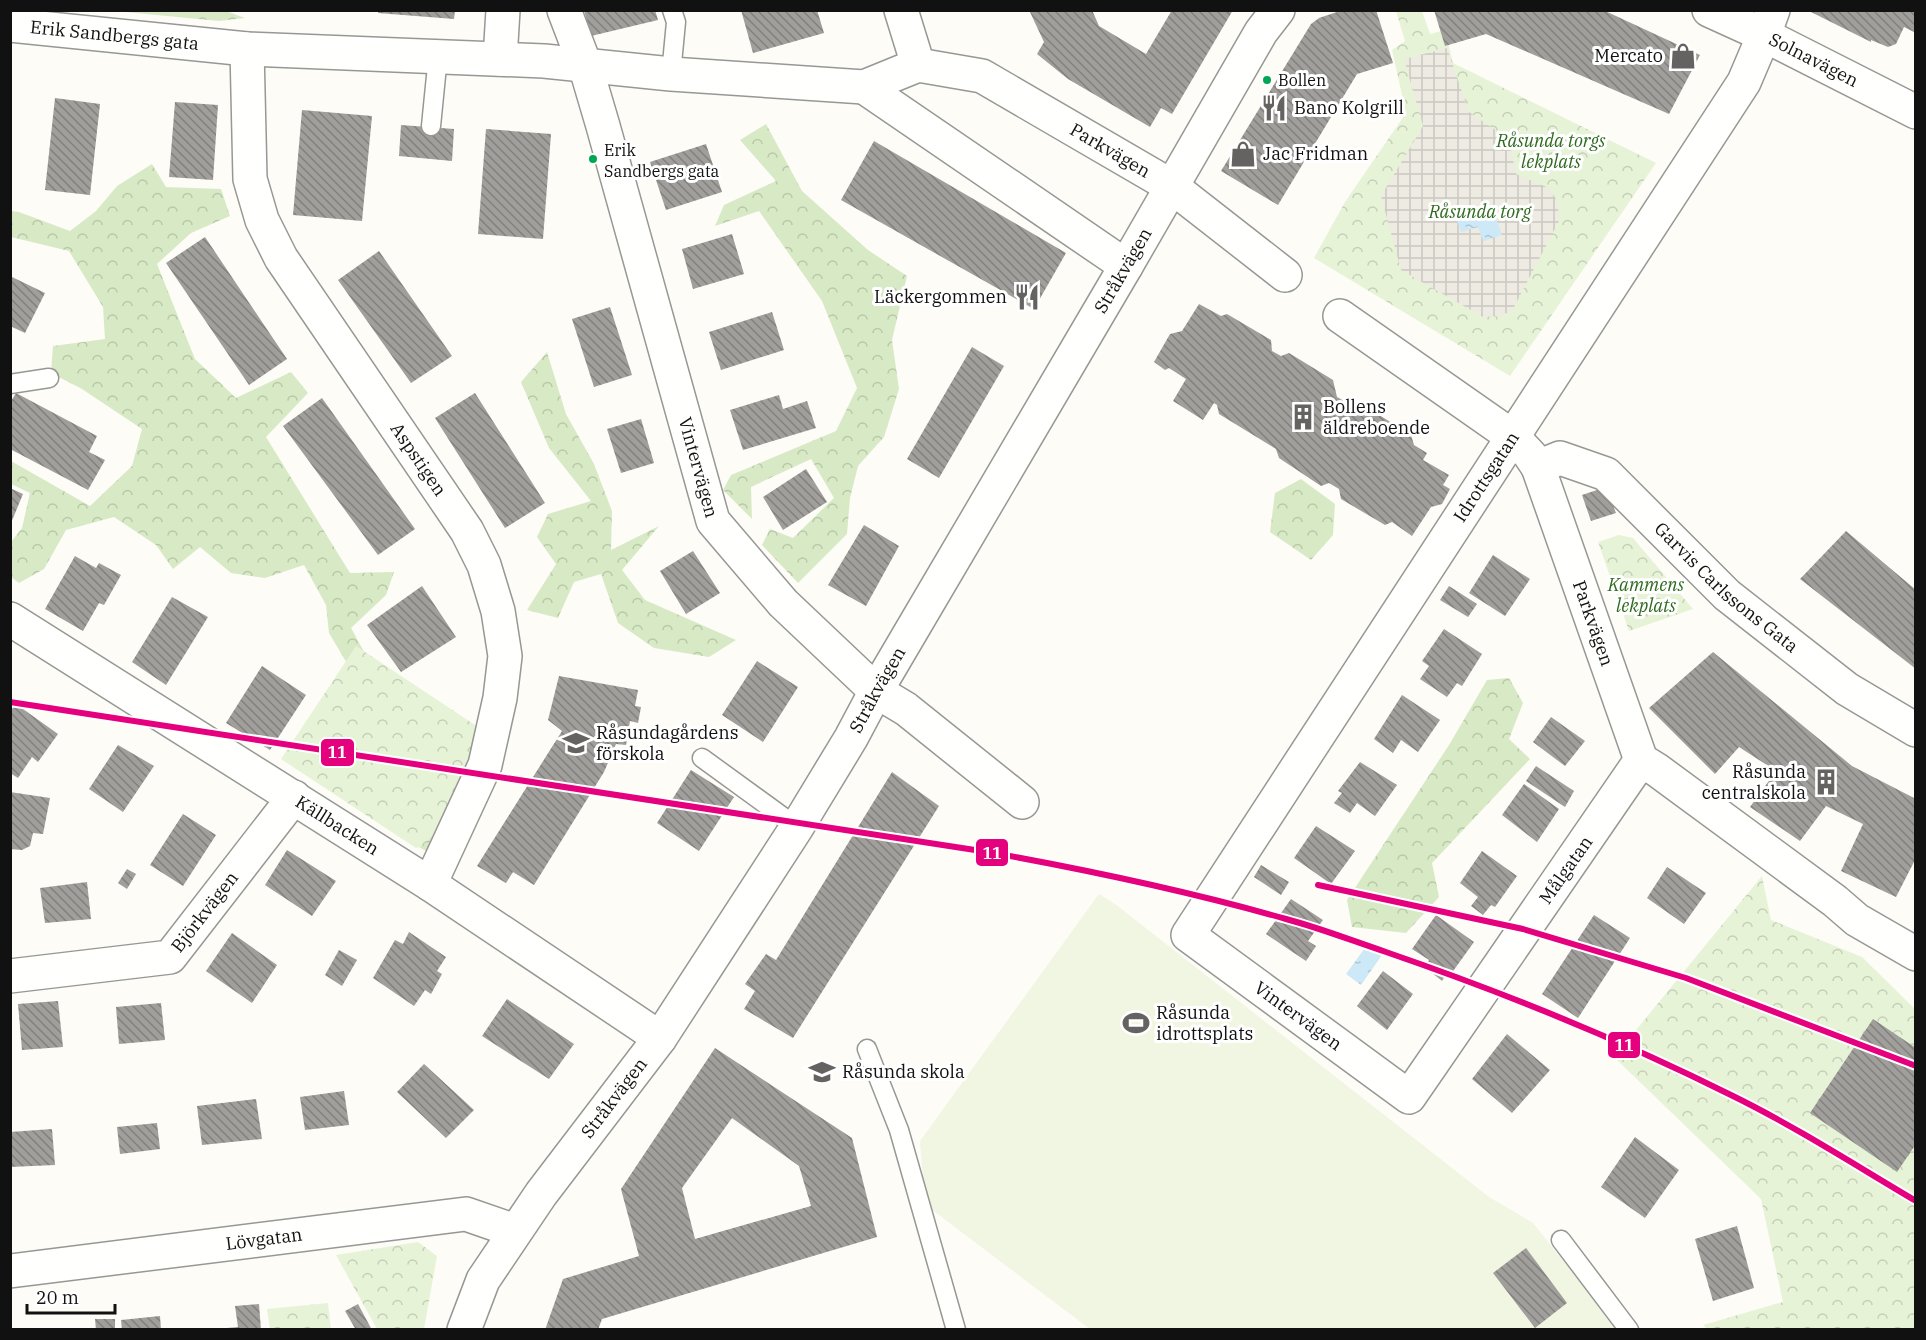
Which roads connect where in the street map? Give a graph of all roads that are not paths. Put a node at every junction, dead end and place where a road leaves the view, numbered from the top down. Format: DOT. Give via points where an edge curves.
graph roads {
  1 [pos="503,10"];
  2 [pos="564,10"];
  3 [pos="672,10"];
  4 [pos="901,10"];
  5 [pos="1709,10"];
  6 [pos="1269,18"];
  7 [pos="1769,23"];
  8 [pos="10,25"];
  9 [pos="247,49"];
  10 [pos="438,56"];
  11 [pos="500,59"];
  12 [pos="585,65"];
  13 [pos="918,65"];
  14 [pos="671,74"];
  15 [pos="864,87"];
  16 [pos="1916,112"];
  17 [pos="431,126"];
  18 [pos="1172,186"];
  19 [pos="1126,266"];
  20 [pos="1285,275"];
  21 [pos="1340,316"];
  22 [pos="49,378"];
  23 [pos="10,384"];
  24 [pos="1513,436"];
  25 [pos="1538,467"];
  26 [pos="10,619"];
  27 [pos="876,691"];
  28 [pos="1916,730"];
  29 [pos="702,758"];
  30 [pos="1641,760"];
  31 [pos="294,797"];
  32 [pos="1022,802"];
  33 [pos="797,827"];
  34 [pos="430,884"];
  35 [pos="1188,935"];
  36 [pos="1916,954"];
  37 [pos="10,976"];
  38 [pos="660,1038"];
  39 [pos="867,1049"];
  40 [pos="1409,1097"];
  41 [pos="515,1231"];
  42 [pos="1561,1240"];
  43 [pos="10,1272"];
  44 [pos="464,1329"];
  45 [pos="956,1329"];
  46 [pos="1629,1329"];
  1 -- 11 [label="street"];
  2 -- 12 [label="street, Vintervägen"];
  3 -- 14 [label="lane" via="676,22"];
  4 -- 13 [label="street"];
  5 -- 7 [label="street, Solnavägen"];
  6 -- 18 [label="street, Stråkvägen"];
  7 -- 16 [label="street, Solnavägen"];
  7 -- 24 [label="street, Idrottsgatan" via="1744,82"];
  8 -- 9 [label="street, Erik Sandbergs gata"];
  9 -- 10 [label="street, Erik Sandbergs gata"];
  9 -- 34 [label="street, Aspstigen" via="250,179 262,220 281,258 467,531 484,565 498,610 505,656 500,698 484,765"];
  10 -- 11 [label="street, Erik Sandbergs gata"];
  10 -- 17 [label="lane"];
  11 -- 12 [label="street, Erik Sandbergs gata"];
  12 -- 14 [label="street, Erik Sandbergs gata"];
  12 -- 27 [label="street, Vintervägen" via="713,521 783,603"];
  13 -- 15 [label="street"];
  13 -- 18 [label="street, Parkvägen" via="982,76"];
  14 -- 15 [label="street, Erik Sandbergs gata"];
  15 -- 19 [label="street"];
  18 -- 19 [label="street, Stråkvägen"];
  18 -- 20 [label="street, Parkvägen"];
  19 -- 27 [label="street, Stråkvägen"];
  21 -- 24 [label="street, Parkvägen"];
  22 -- 23 [label="lane"];
  24 -- 25 [label="street, Parkvägen"];
  24 -- 35 [label="street, Idrottsgatan"];
  25 -- 28 [label="street, Garvis Carlssons Gata" via="1560,458 1606,474 1727,595 1846,689"];
  25 -- 30 [label="street, Parkvägen"];
  26 -- 31 [label="street, Källbacken"];
  27 -- 32 [label="street, Vintervägen" via="906,709"];
  27 -- 33 [label="street, Stråkvägen"];
  29 -- 33 [label="lane"];
  30 -- 36 [label="street" via="1857,920"];
  30 -- 40 [label="street, Målgatan"];
  31 -- 34 [label="street, Källbacken"];
  31 -- 37 [label="street, Björkvägen" via="170,957"];
  33 -- 38 [label="street, Stråkvägen"];
  34 -- 38 [label="street, Källbacken"];
  35 -- 40 [label="street, Vintervägen"];
  38 -- 41 [label="street, Stråkvägen"];
  39 -- 45 [label="lane" via="899,1130"];
  41 -- 43 [label="street, Lövgatan" via="466,1214"];
  41 -- 44 [label="street, Stråkvägen" via="483,1280"];
  42 -- 46 [label="lane"];
}
